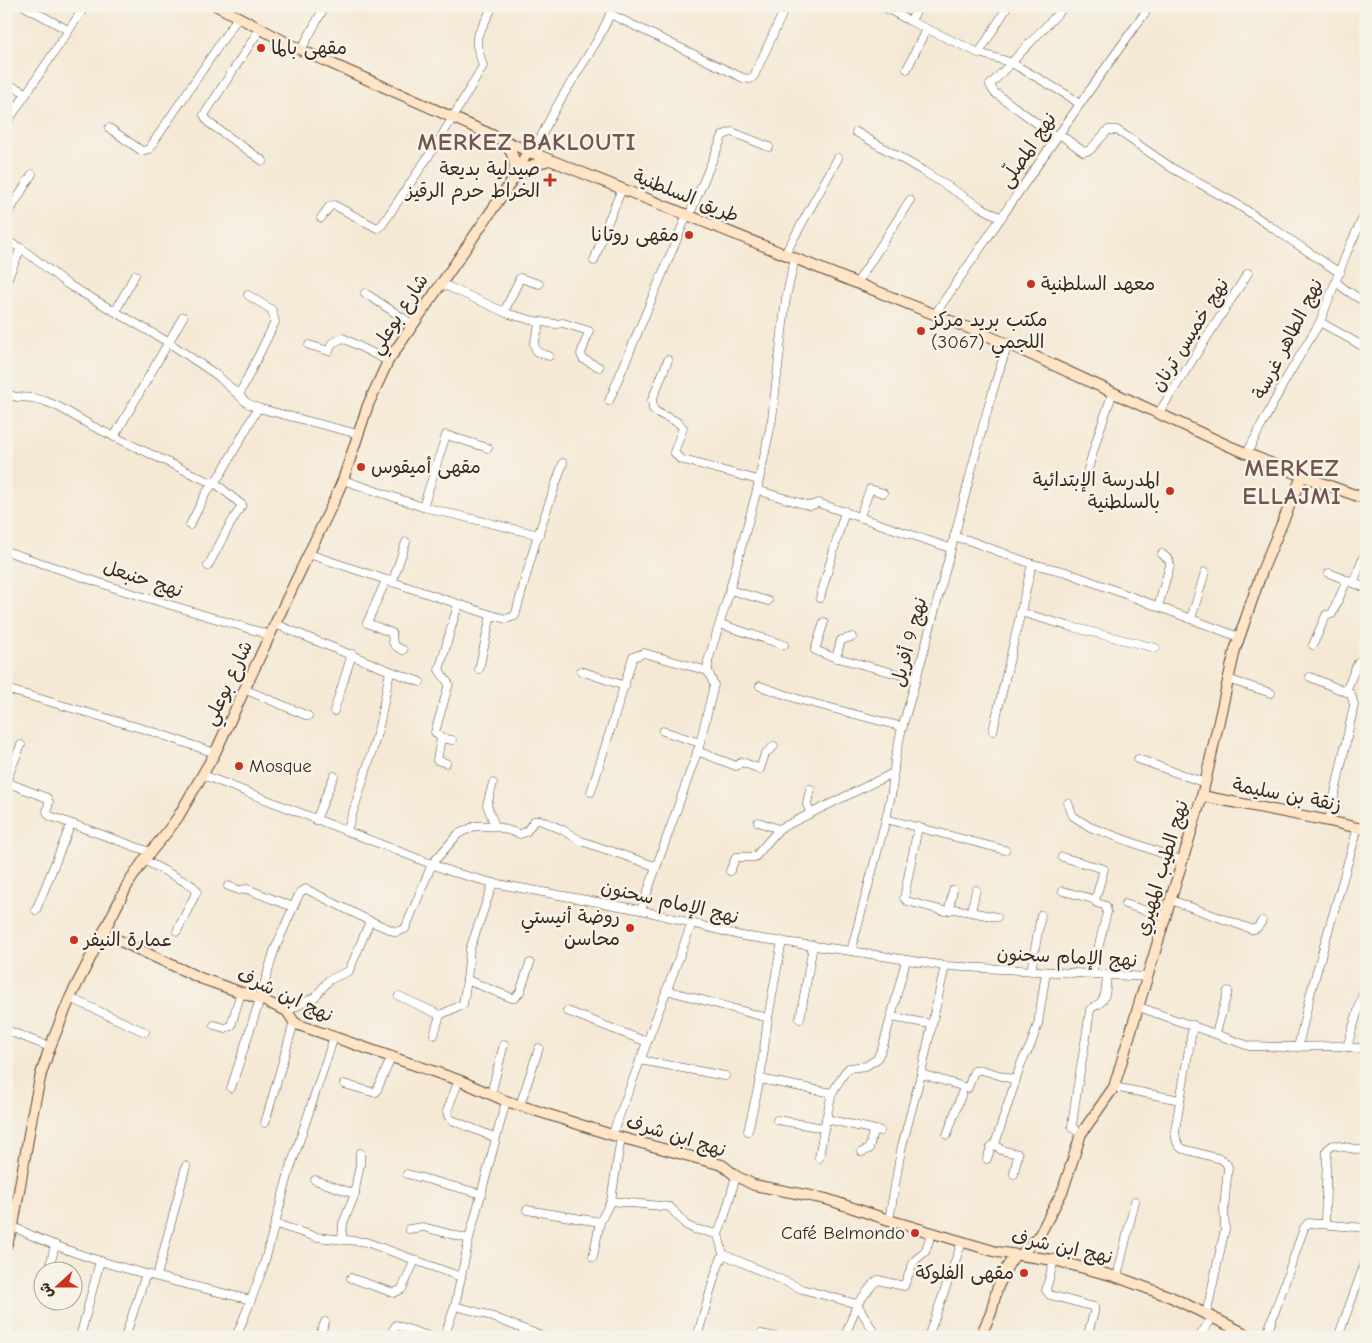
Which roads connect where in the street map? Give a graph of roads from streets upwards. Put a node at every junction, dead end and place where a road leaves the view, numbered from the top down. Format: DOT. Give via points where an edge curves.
graph roads {
  1 [pos="24,6"];
  2 [pos="85,6"];
  3 [pos="216,6"];
  4 [pos="325,6"];
  5 [pos="493,6"];
  6 [pos="786,6"];
  7 [pos="882,6"];
  8 [pos="920,6"];
  9 [pos="1008,6"];
  10 [pos="1064,6"];
  11 [pos="1150,6"];
  12 [pos="612,10"];
  13 [pos="238,17"];
  14 [pos="910,21"];
  15 [pos="260,29"];
  16 [pos="926,29"];
  17 [pos="68,30"];
  18 [pos="301,50"];
  19 [pos="979,53"];
  20 [pos="1010,62"];
  21 [pos="907,69"];
  22 [pos="6,84"];
  23 [pos="26,93"];
  24 [pos="1079,104"];
  25 [pos="453,118"];
  26 [pos="6,124"];
  27 [pos="109,128"];
  28 [pos="856,132"];
  29 [pos="1057,135"];
  30 [pos="500,139"];
  31 [pos="769,147"];
  32 [pos="530,152"];
  33 [pos="838,158"];
  34 [pos="549,160"];
  35 [pos="263,161"];
  36 [pos="32,174"];
  37 [pos="512,180"];
  38 [pos="622,190"];
  39 [pos="910,200"];
  40 [pos="1366,211"];
  41 [pos="688,215"];
  42 [pos="6,217"];
  43 [pos="320,218"];
  44 [pos="1001,218"];
  45 [pos="6,241"];
  46 [pos="21,248"];
  47 [pos="790,256"];
  48 [pos="594,261"];
  49 [pos="1248,273"];
  50 [pos="1340,273"];
  51 [pos="135,275"];
  52 [pos="6,282"];
  53 [pos="1336,282"];
  54 [pos="440,283"];
  55 [pos="857,283"];
  56 [pos="539,284"];
  57 [pos="365,293"];
  58 [pos="248,295"];
  59 [pos="1366,300"];
  60 [pos="115,312"];
  61 [pos="504,312"];
  62 [pos="935,314"];
  63 [pos="183,316"];
  64 [pos="540,322"];
  65 [pos="1320,322"];
  66 [pos="412,324"];
  67 [pos="168,342"];
  68 [pos="1008,344"];
  69 [pos="309,345"];
  70 [pos="1366,348"];
  71 [pos="549,356"];
  72 [pos="668,360"];
  73 [pos="388,361"];
  74 [pos="599,367"];
  75 [pos="1113,392"];
  76 [pos="6,394"];
  77 [pos="239,395"];
  78 [pos="609,401"];
  79 [pos="258,408"];
  80 [pos="1158,414"];
  81 [pos="358,434"];
  82 [pos="114,437"];
  83 [pos="488,448"];
  84 [pos="1247,453"];
  85 [pos="563,463"];
  86 [pos="1302,476"];
  87 [pos="343,480"];
  88 [pos="758,480"];
  89 [pos="215,483"];
  90 [pos="1084,483"];
  91 [pos="757,490"];
  92 [pos="883,493"];
  93 [pos="1366,499"];
  94 [pos="422,507"];
  95 [pos="845,511"];
  96 [pos="860,516"];
  97 [pos="190,525"];
  98 [pos="539,535"];
  99 [pos="954,537"];
  100 [pos="406,542"];
  101 [pos="950,548"];
  102 [pos="1366,551"];
  103 [pos="6,552"];
  104 [pos="309,554"];
  105 [pos="1162,554"];
  106 [pos="1032,564"];
  107 [pos="208,566"];
  108 [pos="1205,572"];
  109 [pos="1329,573"];
  110 [pos="389,581"];
  111 [pos="1350,581"];
  112 [pos="1366,588"];
  113 [pos="730,590"];
  114 [pos="820,598"];
  115 [pos="768,601"];
  116 [pos="458,605"];
  117 [pos="1158,607"];
  118 [pos="1020,612"];
  119 [pos="491,615"];
  120 [pos="1191,619"];
  121 [pos="824,622"];
  122 [pos="275,624"];
  123 [pos="720,624"];
  124 [pos="270,635"];
  125 [pos="852,637"];
  126 [pos="1239,637"];
  127 [pos="784,645"];
  128 [pos="1313,645"];
  129 [pos="1156,648"];
  130 [pos="402,650"];
  131 [pos="352,654"];
  132 [pos="836,658"];
  133 [pos="1358,662"];
  134 [pos="479,669"];
  135 [pos="390,671"];
  136 [pos="581,671"];
  137 [pos="708,671"];
  138 [pos="1310,677"];
  139 [pos="916,679"];
  140 [pos="1227,679"];
  141 [pos="420,682"];
  142 [pos="625,686"];
  143 [pos="760,686"];
  144 [pos="6,689"];
  145 [pos="244,689"];
  146 [pos="1346,691"];
  147 [pos="1271,693"];
  148 [pos="334,711"];
  149 [pos="308,716"];
  150 [pos="903,727"];
  151 [pos="663,730"];
  152 [pos="993,731"];
  153 [pos="441,738"];
  154 [pos="452,740"];
  155 [pos="20,745"];
  156 [pos="774,746"];
  157 [pos="698,747"];
  158 [pos="215,753"];
  159 [pos="1138,759"];
  160 [pos="446,763"];
  161 [pos="893,773"];
  162 [pos="203,775"];
  163 [pos="334,776"];
  164 [pos="6,782"];
  165 [pos="493,782"];
  166 [pos="1205,783"];
  167 [pos="810,789"];
  168 [pos="591,792"];
  169 [pos="1202,796"];
  170 [pos="1068,803"];
  171 [pos="810,813"];
  172 [pos="886,819"];
  173 [pos="316,820"];
  174 [pos="1329,821"];
  175 [pos="758,822"];
  176 [pos="71,824"];
  177 [pos="495,826"];
  178 [pos="918,827"];
  179 [pos="779,828"];
  180 [pos="1362,829"];
  181 [pos="347,831"];
  182 [pos="1005,850"];
  183 [pos="147,856"];
  184 [pos="1062,858"];
  185 [pos="1183,861"];
  186 [pos="432,864"];
  187 [pos="655,866"];
  188 [pos="730,871"];
  189 [pos="493,883"];
  190 [pos="228,886"];
  191 [pos="953,890"];
  192 [pos="976,890"];
  193 [pos="1063,891"];
  194 [pos="1171,900"];
  195 [pos="1095,901"];
  196 [pos="1125,904"];
  197 [pos="294,907"];
  198 [pos="36,910"];
  199 [pos="641,910"];
  200 [pos="949,910"];
  201 [pos="971,911"];
  202 [pos="1042,915"];
  203 [pos="997,916"];
  204 [pos="1165,917"];
  205 [pos="1262,920"];
  206 [pos="370,921"];
  207 [pos="692,923"];
  208 [pos="176,931"];
  209 [pos="103,933"];
  210 [pos="782,941"];
  211 [pos="813,946"];
  212 [pos="851,951"];
  213 [pos="906,960"];
  214 [pos="530,963"];
  215 [pos="945,966"];
  216 [pos="1031,971"];
  217 [pos="1046,972"];
  218 [pos="1092,974"];
  219 [pos="1107,975"];
  220 [pos="1148,977"];
  221 [pos="467,980"];
  222 [pos="1366,984"];
  223 [pos="666,990"];
  224 [pos="1228,990"];
  225 [pos="241,992"];
  226 [pos="399,996"];
  227 [pos="70,998"];
  228 [pos="260,999"];
  229 [pos="1139,1007"];
  230 [pos="287,1011"];
  231 [pos="566,1011"];
  232 [pos="440,1015"];
  233 [pos="891,1017"];
  234 [pos="768,1018"];
  235 [pos="800,1019"];
  236 [pos="294,1022"];
  237 [pos="932,1024"];
  238 [pos="214,1025"];
  239 [pos="1193,1025"];
  240 [pos="6,1030"];
  241 [pos="145,1032"];
  242 [pos="1216,1033"];
  243 [pos="434,1035"];
  244 [pos="334,1037"];
  245 [pos="647,1042"];
  246 [pos="504,1044"];
  247 [pos="50,1047"];
  248 [pos="1298,1047"];
  249 [pos="1347,1047"];
  250 [pos="539,1048"];
  251 [pos="1366,1049"];
  252 [pos="392,1056"];
  253 [pos="640,1060"];
  254 [pos="921,1074"];
  255 [pos="725,1076"];
  256 [pos="760,1079"];
  257 [pos="459,1080"];
  258 [pos="1015,1080"];
  259 [pos="344,1084"];
  260 [pos="964,1087"];
  261 [pos="1114,1087"];
  262 [pos="231,1088"];
  263 [pos="832,1093"];
  264 [pos="491,1094"];
  265 [pos="1180,1100"];
  266 [pos="506,1101"];
  267 [pos="520,1105"];
  268 [pos="826,1118"];
  269 [pos="777,1120"];
  270 [pos="265,1123"];
  271 [pos="824,1128"];
  272 [pos="748,1131"];
  273 [pos="1081,1134"];
  274 [pos="948,1135"];
  275 [pos="617,1136"];
  276 [pos="496,1138"];
  277 [pos="995,1144"];
  278 [pos="1366,1151"];
  279 [pos="862,1152"];
  280 [pos="360,1153"];
  281 [pos="819,1158"];
  282 [pos="987,1159"];
  283 [pos="186,1166"];
  284 [pos="407,1174"];
  285 [pos="1014,1174"];
  286 [pos="736,1176"];
  287 [pos="315,1180"];
  288 [pos="355,1194"];
  289 [pos="482,1194"];
  290 [pos="611,1201"];
  291 [pos="1135,1201"];
  292 [pos="526,1210"];
  293 [pos="889,1220"];
  294 [pos="600,1222"];
  295 [pos="10,1224"];
  296 [pos="276,1224"];
  297 [pos="1325,1224"];
  298 [pos="1366,1228"];
  299 [pos="409,1229"];
  300 [pos="932,1232"];
  301 [pos="718,1234"];
  302 [pos="470,1239"];
  303 [pos="342,1240"];
  304 [pos="962,1242"];
  305 [pos="55,1245"];
  306 [pos="6,1246"];
  307 [pos="723,1254"];
  308 [pos="1018,1255"];
  309 [pos="593,1257"];
  310 [pos="51,1260"];
  311 [pos="415,1260"];
  312 [pos="1054,1260"];
  313 [pos="1366,1260"];
  314 [pos="100,1262"];
  315 [pos="146,1274"];
  316 [pos="157,1276"];
  317 [pos="461,1277"];
  318 [pos="1117,1277"];
  319 [pos="351,1278"];
  320 [pos="251,1300"];
  321 [pos="857,1304"];
  322 [pos="455,1306"];
  323 [pos="1209,1316"];
  324 [pos="325,1322"];
  325 [pos="80,1337"];
  326 [pos="125,1337"];
  327 [pos="236,1337"];
  328 [pos="319,1337"];
  329 [pos="389,1337"];
  330 [pos="431,1337"];
  331 [pos="444,1337"];
  332 [pos="544,1337"];
  333 [pos="697,1337"];
  334 [pos="761,1337"];
  335 [pos="776,1337"];
  336 [pos="845,1337"];
  337 [pos="877,1337"];
  338 [pos="928,1337"];
  339 [pos="980,1337"];
  340 [pos="1087,1337"];
  341 [pos="1199,1337"];
  342 [pos="1252,1337"];
  343 [pos="1266,1337"];
  344 [pos="1338,1337"];
  1 -- 17 [label="street"];
  2 -- 17 [label="street"];
  3 -- 13 [label="street, طريق السلطنية"];
  4 -- 18 [label="street"];
  5 -- 25 [label="street" via="477,37 483,66"];
  6 -- 12 [label="street" via="754,76 750,78 743,78"];
  7 -- 14 [label="street"];
  8 -- 14 [label="street"];
  9 -- 19 [label="street"];
  10 -- 20 [label="street"];
  11 -- 24 [label="street, نهج المصلّى"];
  12 -- 32 [label="street" via="601,37"];
  13 -- 15 [label="street, طريق السلطنية"];
  13 -- 27 [label="street" via="149,149 142,151"];
  14 -- 16 [label="street"];
  15 -- 18 [label="street, طريق السلطنية"];
  15 -- 35 [label="street" via="204,115 209,123"];
  16 -- 19 [label="street"];
  16 -- 21 [label="street"];
  17 -- 23 [label="street"];
  18 -- 25 [label="street, طريق السلطنية"];
  19 -- 20 [label="street"];
  20 -- 24 [label="street"];
  20 -- 29 [label="street" via="990,85 994,92"];
  22 -- 23 [label="street"];
  23 -- 26 [label="street"];
  24 -- 29 [label="street, نهج المصلّى"];
  25 -- 30 [label="street, طريق السلطنية"];
  25 -- 43 [label="street" via="381,227 377,228 334,205"];
  28 -- 44 [label="street"];
  29 -- 44 [label="street, نهج المصلّى"];
  29 -- 50 [label="street" via="1087,152 1108,130 1117,130"];
  30 -- 32 [label="street, طريق السلطنية"];
  30 -- 37 [label="street" via="507,145 514,162"];
  31 -- 41 [label="street" via="732,132 723,135"];
  32 -- 34 [label="street, طريق السلطنية"];
  32 -- 37 [label="street, شارع بوعلي"];
  33 -- 47 [label="street"];
  34 -- 37 [label="street" via="525,170"];
  34 -- 38 [label="street, طريق السلطنية"];
  36 -- 42 [label="street"];
  37 -- 54 [label="street, شارع بوعلي"];
  38 -- 41 [label="street, طريق السلطنية"];
  38 -- 48 [label="street"];
  39 -- 55 [label="street"];
  40 -- 50 [label="street, نهج الطاهر غرسة"];
  41 -- 47 [label="street, طريق السلطنية"];
  41 -- 78 [label="street"];
  44 -- 62 [label="street, نهج المصلّى"];
  45 -- 46 [label="street"];
  46 -- 52 [label="street"];
  46 -- 60 [label="street" via="67,284"];
  47 -- 55 [label="street, طريق السلطنية"];
  47 -- 88 [label="street" via="772,419"];
  49 -- 80 [label="street, نهج خميس ترنان"];
  50 -- 53 [label="street, نهج الطاهر غرسة"];
  51 -- 60 [label="street"];
  53 -- 59 [label="street"];
  53 -- 65 [label="street, نهج الطاهر غرسة"];
  54 -- 61 [label="street"];
  54 -- 66 [label="street, شارع بوعلي"];
  55 -- 62 [label="street, طريق السلطنية"];
  56 -- 61 [label="street" via="520,278"];
  57 -- 66 [label="street"];
  58 -- 77 [label="street" via="272,310 275,322"];
  60 -- 67 [label="street"];
  61 -- 64 [label="street"];
  62 -- 68 [label="street, طريق السلطنية"];
  63 -- 67 [label="street"];
  64 -- 71 [label="street" via="534,344 537,352"];
  64 -- 74 [label="street" via="563,323 589,331 581,354 583,360"];
  65 -- 70 [label="street"];
  65 -- 84 [label="street, نهج الطاهر غرسة"];
  66 -- 73 [label="street, شارع بوعلي"];
  67 -- 77 [label="street" via="218,376"];
  67 -- 82 [label="street"];
  68 -- 75 [label="street, طريق السلطنية"];
  68 -- 99 [label="street, نهج 9 أفريل" via="979,438"];
  69 -- 73 [label="street" via="329,351 332,343 343,338"];
  72 -- 88 [label="street" via="652,400 653,409 680,423 683,428 674,452 680,458"];
  73 -- 81 [label="street, شارع بوعلي"];
  75 -- 80 [label="street, طريق السلطنية"];
  75 -- 90 [label="street"];
  76 -- 82 [label="street" via="45,401"];
  77 -- 79 [label="street"];
  79 -- 81 [label="street"];
  79 -- 89 [label="street"];
  80 -- 84 [label="street"];
  81 -- 87 [label="street, شارع بوعلي"];
  82 -- 89 [label="street"];
  83 -- 94 [label="street" via="446,435"];
  84 -- 86 [label="street"];
  85 -- 98 [label="street"];
  86 -- 93 [label="street"];
  86 -- 126 [label="street, نهج الطيب المهيري" via="1262,571"];
  87 -- 94 [label="street"];
  87 -- 104 [label="street, شارع بوعلي"];
  88 -- 91 [label="street"];
  89 -- 97 [label="street" via="206,493"];
  89 -- 107 [label="street" via="242,505"];
  91 -- 95 [label="street" via="810,506 818,503"];
  91 -- 113 [label="street"];
  92 -- 96 [label="street" via="870,489"];
  94 -- 98 [label="street"];
  95 -- 96 [label="street"];
  95 -- 114 [label="street"];
  96 -- 101 [label="street"];
  98 -- 119 [label="street" via="515,616 506,620"];
  99 -- 101 [label="street, نهج 9 أفريل"];
  99 -- 106 [label="street"];
  100 -- 110 [label="street"];
  101 -- 139 [label="street, نهج 9 أفريل"];
  102 -- 111 [label="street"];
  103 -- 124 [label="street, نهج حنبعل"];
  104 -- 110 [label="street"];
  104 -- 122 [label="street, شارع بوعلي"];
  105 -- 117 [label="street" via="1170,565"];
  106 -- 117 [label="street" via="1066,572"];
  106 -- 118 [label="street"];
  108 -- 120 [label="street"];
  109 -- 111 [label="street"];
  110 -- 116 [label="street"];
  110 -- 130 [label="street" via="367,624 392,632 392,642"];
  111 -- 112 [label="street"];
  111 -- 128 [label="street" via="1332,614 1326,615"];
  113 -- 115 [label="street"];
  113 -- 123 [label="street"];
  116 -- 119 [label="street"];
  116 -- 153 [label="street" via="439,670 449,684 435,732"];
  117 -- 120 [label="street"];
  118 -- 129 [label="street"];
  118 -- 152 [label="street"];
  119 -- 134 [label="street"];
  120 -- 126 [label="street"];
  121 -- 132 [label="street" via="815,650"];
  122 -- 124 [label="street, شارع بوعلي"];
  122 -- 131 [label="street"];
  123 -- 127 [label="street"];
  123 -- 137 [label="street"];
  124 -- 145 [label="street, شارع بوعلي"];
  125 -- 132 [label="street" via="841,640"];
  126 -- 140 [label="street, نهج الطيب المهيري"];
  131 -- 135 [label="street"];
  131 -- 148 [label="street"];
  132 -- 139 [label="street"];
  133 -- 146 [label="street"];
  135 -- 141 [label="street"];
  135 -- 181 [label="street" via="372,752"];
  136 -- 142 [label="street"];
  137 -- 142 [label="street" via="644,653 633,657"];
  137 -- 157 [label="street" via="714,685"];
  138 -- 146 [label="street"];
  139 -- 150 [label="street, نهج 9 أفريل"];
  140 -- 147 [label="street"];
  140 -- 166 [label="street, نهج الطيب المهيري"];
  142 -- 168 [label="street"];
  143 -- 150 [label="street"];
  144 -- 158 [label="street"];
  145 -- 149 [label="street"];
  145 -- 158 [label="street, شارع بوعلي"];
  146 -- 174 [label="street" via="1351,694 1354,704"];
  150 -- 161 [label="street, نهج 9 أفريل"];
  151 -- 157 [label="street"];
  153 -- 154 [label="street"];
  153 -- 160 [label="street" via="437,760"];
  155 -- 164 [label="street"];
  156 -- 157 [label="street" via="765,754 760,769 742,762 736,766"];
  157 -- 187 [label="street"];
  158 -- 162 [label="street, شارع بوعلي"];
  159 -- 166 [label="street"];
  161 -- 171 [label="street"];
  161 -- 172 [label="street, نهج 9 أفريل"];
  162 -- 173 [label="street, نهج الإمام سحنون"];
  162 -- 183 [label="street, شارع بوعلي" via="168,832"];
  163 -- 173 [label="street"];
  164 -- 176 [label="street" via="46,797 49,815"];
  165 -- 177 [label="street" via="487,806"];
  166 -- 169 [label="street, نهج الطيب المهيري"];
  167 -- 171 [label="street" via="807,804"];
  169 -- 174 [label="street, زنقة بن سليمة"];
  169 -- 185 [label="street, نهج الطيب المهيري"];
  170 -- 185 [label="street" via="1073,816 1090,827"];
  171 -- 179 [label="street"];
  172 -- 178 [label="street"];
  172 -- 212 [label="street, نهج 9 أفريل"];
  173 -- 181 [label="street, نهج الإمام سحنون"];
  174 -- 180 [label="street, زنقة بن سليمة"];
  175 -- 179 [label="street"];
  176 -- 183 [label="street"];
  176 -- 198 [label="street"];
  177 -- 186 [label="street" via="475,826 458,834"];
  177 -- 187 [label="street" via="520,834 526,832 534,821 540,820 581,841"];
  178 -- 182 [label="street"];
  178 -- 200 [label="street" via="904,898"];
  179 -- 188 [label="street" via="755,857 736,857"];
  180 -- 248 [label="street" via="1310,995"];
  181 -- 186 [label="street, نهج الإمام سحنون"];
  183 -- 208 [label="street" via="197,891"];
  183 -- 209 [label="street, شارع بوعلي" via="128,884"];
  184 -- 195 [label="street" via="1104,869"];
  185 -- 194 [label="street, نهج الطيب المهيري"];
  186 -- 189 [label="street, نهج الإمام سحنون"];
  186 -- 206 [label="street" via="405,929 396,932"];
  187 -- 199 [label="street"];
  189 -- 199 [label="street, نهج الإمام سحنون"];
  189 -- 221 [label="street" via="470,949"];
  190 -- 197 [label="street" via="247,889"];
  191 -- 200 [label="street"];
  192 -- 201 [label="street"];
  193 -- 195 [label="street"];
  194 -- 204 [label="street, نهج الطيب المهيري"];
  194 -- 205 [label="street" via="1254,929"];
  195 -- 218 [label="street" via="1106,906 1107,912"];
  196 -- 204 [label="street"];
  197 -- 206 [label="street" via="300,892 306,889"];
  197 -- 228 [label="street" via="274,951"];
  199 -- 207 [label="street, نهج الإمام سحنون"];
  200 -- 201 [label="street"];
  201 -- 203 [label="street"];
  202 -- 216 [label="street"];
  204 -- 220 [label="street, نهج الطيب المهيري"];
  206 -- 230 [label="street" via="349,971 329,980 315,997"];
  207 -- 210 [label="street, نهج الإمام سحنون" via="742,936"];
  207 -- 223 [label="street"];
  209 -- 225 [label="street, نهج ابن شرف" via="200,978"];
  209 -- 227 [label="street, شارع بوعلي"];
  210 -- 211 [label="street, نهج الإمام سحنون"];
  210 -- 234 [label="street"];
  211 -- 212 [label="street, نهج الإمام سحنون"];
  211 -- 235 [label="street"];
  212 -- 213 [label="street, نهج الإمام سحنون"];
  213 -- 215 [label="street, نهج الإمام سحنون"];
  213 -- 233 [label="street"];
  214 -- 221 [label="street" via="515,998"];
  215 -- 216 [label="street, نهج الإمام سحنون"];
  215 -- 237 [label="street"];
  216 -- 217 [label="street, نهج الإمام سحنون"];
  217 -- 218 [label="street, نهج الإمام سحنون"];
  217 -- 258 [label="street" via="1038,1024"];
  218 -- 219 [label="street, نهج الإمام سحنون"];
  219 -- 220 [label="street, نهج الإمام سحنون"];
  219 -- 273 [label="street" via="1104,998 1090,1010 1072,1126"];
  220 -- 229 [label="street, نهج الطيب المهيري"];
  221 -- 232 [label="street" via="463,1004"];
  222 -- 249 [label="street"];
  223 -- 234 [label="street"];
  223 -- 245 [label="street"];
  224 -- 242 [label="street"];
  225 -- 228 [label="street, نهج ابن شرف"];
  225 -- 238 [label="street" via="231,1026"];
  226 -- 232 [label="street"];
  227 -- 241 [label="street"];
  227 -- 247 [label="street, شارع بوعلي"];
  228 -- 230 [label="street, نهج ابن شرف"];
  228 -- 262 [label="street"];
  229 -- 239 [label="street"];
  229 -- 261 [label="street, نهج الطيب المهيري"];
  230 -- 236 [label="street, نهج ابن شرف"];
  231 -- 245 [label="street"];
  232 -- 243 [label="street"];
  233 -- 237 [label="street"];
  233 -- 263 [label="street" via="877,1059 866,1066 849,1068"];
  234 -- 256 [label="street"];
  236 -- 244 [label="street, نهج ابن شرف"];
  236 -- 270 [label="street"];
  237 -- 254 [label="street"];
  239 -- 242 [label="street"];
  239 -- 265 [label="street"];
  240 -- 247 [label="street"];
  242 -- 248 [label="street" via="1250,1046"];
  244 -- 252 [label="street, نهج ابن شرف"];
  244 -- 296 [label="street" via="289,1172"];
  245 -- 253 [label="street"];
  246 -- 264 [label="street"];
  247 -- 295 [label="street, شارع بوعلي" via="36,1094"];
  248 -- 249 [label="street"];
  249 -- 251 [label="street"];
  250 -- 267 [label="street"];
  252 -- 257 [label="street, نهج ابن شرف"];
  252 -- 259 [label="street" via="376,1092"];
  253 -- 255 [label="street"];
  253 -- 275 [label="street"];
  254 -- 260 [label="street"];
  254 -- 293 [label="street" via="901,1150"];
  256 -- 263 [label="street"];
  256 -- 272 [label="street"];
  257 -- 264 [label="street, نهج ابن شرف"];
  257 -- 276 [label="street" via="448,1116"];
  258 -- 260 [label="street" via="974,1070 968,1088"];
  258 -- 277 [label="street"];
  260 -- 274 [label="street"];
  261 -- 265 [label="street"];
  261 -- 273 [label="street, نهج الطيب المهيري"];
  263 -- 268 [label="street"];
  264 -- 266 [label="street, نهج ابن شرف"];
  265 -- 323 [label="street" via="1175,1131 1179,1146 1221,1159 1228,1167 1225,1229"];
  266 -- 267 [label="street, نهج ابن شرف"];
  266 -- 276 [label="street"];
  267 -- 275 [label="street, نهج ابن شرف"];
  268 -- 271 [label="street"];
  268 -- 279 [label="street" via="877,1131 869,1149"];
  269 -- 271 [label="street"];
  271 -- 281 [label="street"];
  273 -- 308 [label="street, نهج الطيب المهيري" via="1063,1190 1040,1234"];
  275 -- 286 [label="street, نهج ابن شرف" via="722,1165"];
  275 -- 290 [label="street"];
  276 -- 289 [label="street"];
  277 -- 282 [label="street"];
  277 -- 285 [label="street" via="1001,1150 1018,1154"];
  278 -- 297 [label="street" via="1333,1145 1327,1150"];
  280 -- 288 [label="street"];
  283 -- 316 [label="street"];
  284 -- 289 [label="street"];
  286 -- 293 [label="street, نهج ابن شرف" via="754,1185 826,1199"];
  286 -- 301 [label="street"];
  287 -- 288 [label="street"];
  288 -- 303 [label="street" via="343,1223"];
  289 -- 302 [label="street"];
  290 -- 294 [label="street"];
  290 -- 301 [label="street" via="670,1207 686,1225"];
  291 -- 318 [label="street"];
  292 -- 294 [label="street"];
  293 -- 300 [label="street, نهج ابن شرف"];
  294 -- 309 [label="street"];
  295 -- 305 [label="street"];
  295 -- 306 [label="street, شارع بوعلي"];
  296 -- 303 [label="street" via="316,1237"];
  296 -- 320 [label="street"];
  297 -- 298 [label="street"];
  297 -- 343 [label="street" via="1308,1223 1304,1228"];
  299 -- 302 [label="street" via="423,1227"];
  300 -- 304 [label="street, نهج ابن شرف"];
  300 -- 321 [label="street" via="925,1252 914,1261 904,1286 878,1280"];
  301 -- 307 [label="street"];
  302 -- 317 [label="street"];
  303 -- 311 [label="street" via="366,1242"];
  304 -- 308 [label="street, نهج ابن شرف"];
  304 -- 338 [label="street"];
  305 -- 310 [label="street"];
  305 -- 314 [label="street"];
  307 -- 321 [label="street" via="802,1289"];
  307 -- 333 [label="street"];
  308 -- 312 [label="street, نهج ابن شرف"];
  308 -- 339 [label="street, نهج الطيب المهيري" via="1007,1267"];
  311 -- 317 [label="street"];
  311 -- 319 [label="street" via="402,1289 394,1294"];
  312 -- 318 [label="street, نهج ابن شرف"];
  312 -- 340 [label="street" via="1046,1290 1050,1295 1094,1307"];
  313 -- 344 [label="street"];
  314 -- 315 [label="street"];
  314 -- 325 [label="street"];
  315 -- 316 [label="street"];
  315 -- 326 [label="street"];
  316 -- 320 [label="street"];
  317 -- 322 [label="street"];
  318 -- 323 [label="street, نهج ابن شرف"];
  320 -- 327 [label="street"];
  321 -- 336 [label="street"];
  321 -- 337 [label="street"];
  322 -- 331 [label="street"];
  322 -- 332 [label="street"];
  323 -- 341 [label="street"];
  323 -- 342 [label="street, نهج ابن شرف"];
  324 -- 328 [label="street"];
  329 -- 330 [label="street" via="396,1325"];
  334 -- 335 [label="street" via="761,1334"];
}
